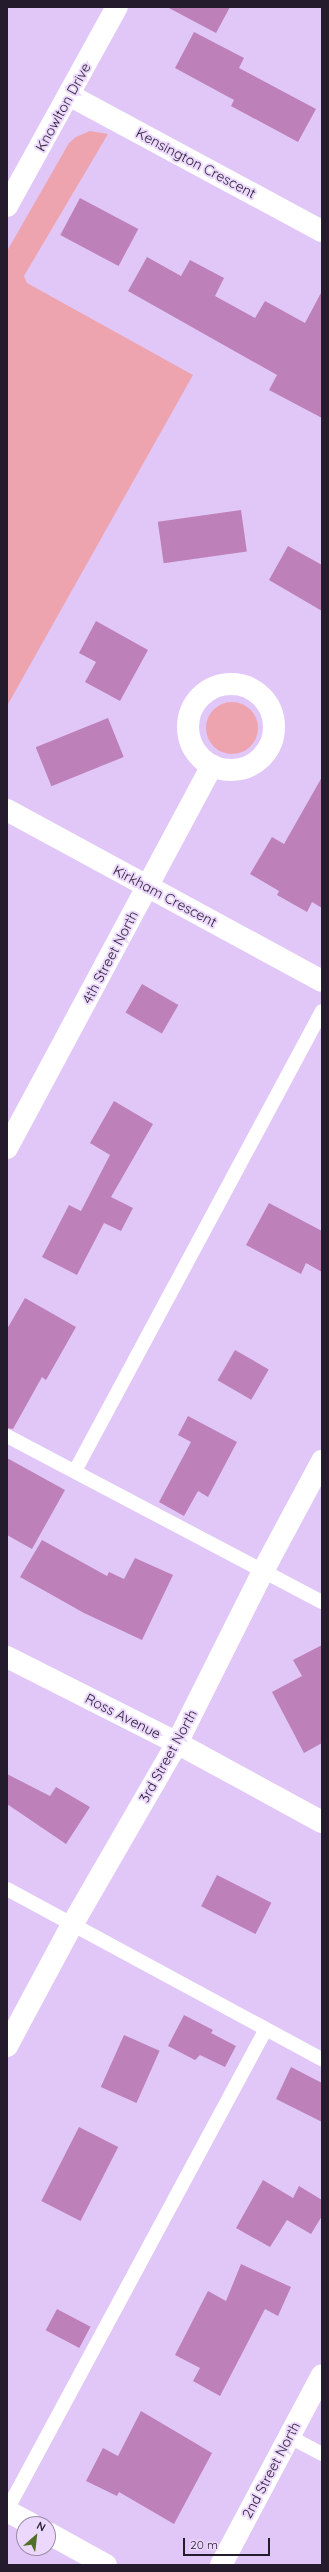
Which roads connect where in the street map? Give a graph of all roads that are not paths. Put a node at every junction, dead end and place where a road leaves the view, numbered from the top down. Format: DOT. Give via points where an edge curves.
graph roads {
  1 [pos="116,7"];
  2 [pos="70,95"];
  3 [pos="7,206"];
  4 [pos="322,231"];
  5 [pos="212,766"];
  6 [pos="7,810"];
  7 [pos="148,887"];
  8 [pos="322,981"];
  9 [pos="322,1011"];
  10 [pos="7,1148"];
  11 [pos="7,1436"];
  12 [pos="322,1462"];
  13 [pos="75,1471"];
  14 [pos="263,1571"];
  15 [pos="322,1602"];
  16 [pos="7,1657"];
  17 [pos="177,1744"];
  18 [pos="322,1822"];
  19 [pos="7,1889"];
  20 [pos="72,1925"];
  21 [pos="266,2029"];
  22 [pos="7,2046"];
  23 [pos="322,2059"];
  24 [pos="322,2375"];
  25 [pos="290,2437"];
  26 [pos="322,2454"];
  27 [pos="7,2511"];
  28 [pos="16,2516"];
  29 [pos="56,2537"];
  30 [pos="106,2565"];
  31 [pos="220,2565"];
  1 -- 2 [label="street, Knowlton Drive"];
  2 -- 3 [label="street, Knowlton Drive"];
  2 -- 4 [label="street, Kensington Crescent"];
  5 -- 7 [label="street, 4th Street North"];
  6 -- 7 [label="street, Kirkham Crescent"];
  7 -- 8 [label="street, Kirkham Crescent"];
  7 -- 10 [label="street, 4th Street North"];
  9 -- 13 [label="lane"];
  11 -- 13 [label="lane"];
  12 -- 14 [label="street, 3rd Street North"];
  13 -- 14 [label="lane"];
  14 -- 15 [label="lane"];
  14 -- 17 [label="street, 3rd Street North"];
  16 -- 17 [label="street, Ross Avenue"];
  17 -- 18 [label="street, Ross Avenue"];
  17 -- 20 [label="street, 3rd Street North"];
  19 -- 20 [label="lane"];
  20 -- 21 [label="lane"];
  20 -- 22 [label="street, 3rd Street North"];
  21 -- 23 [label="lane"];
  21 -- 27 [label="lane"];
  24 -- 25 [label="street, 2nd Street North"];
  25 -- 26 [label="lane"];
  25 -- 31 [label="street, 2nd Street North"];
  27 -- 28 [label="street"];
  29 -- 30 [label="street"];
}
